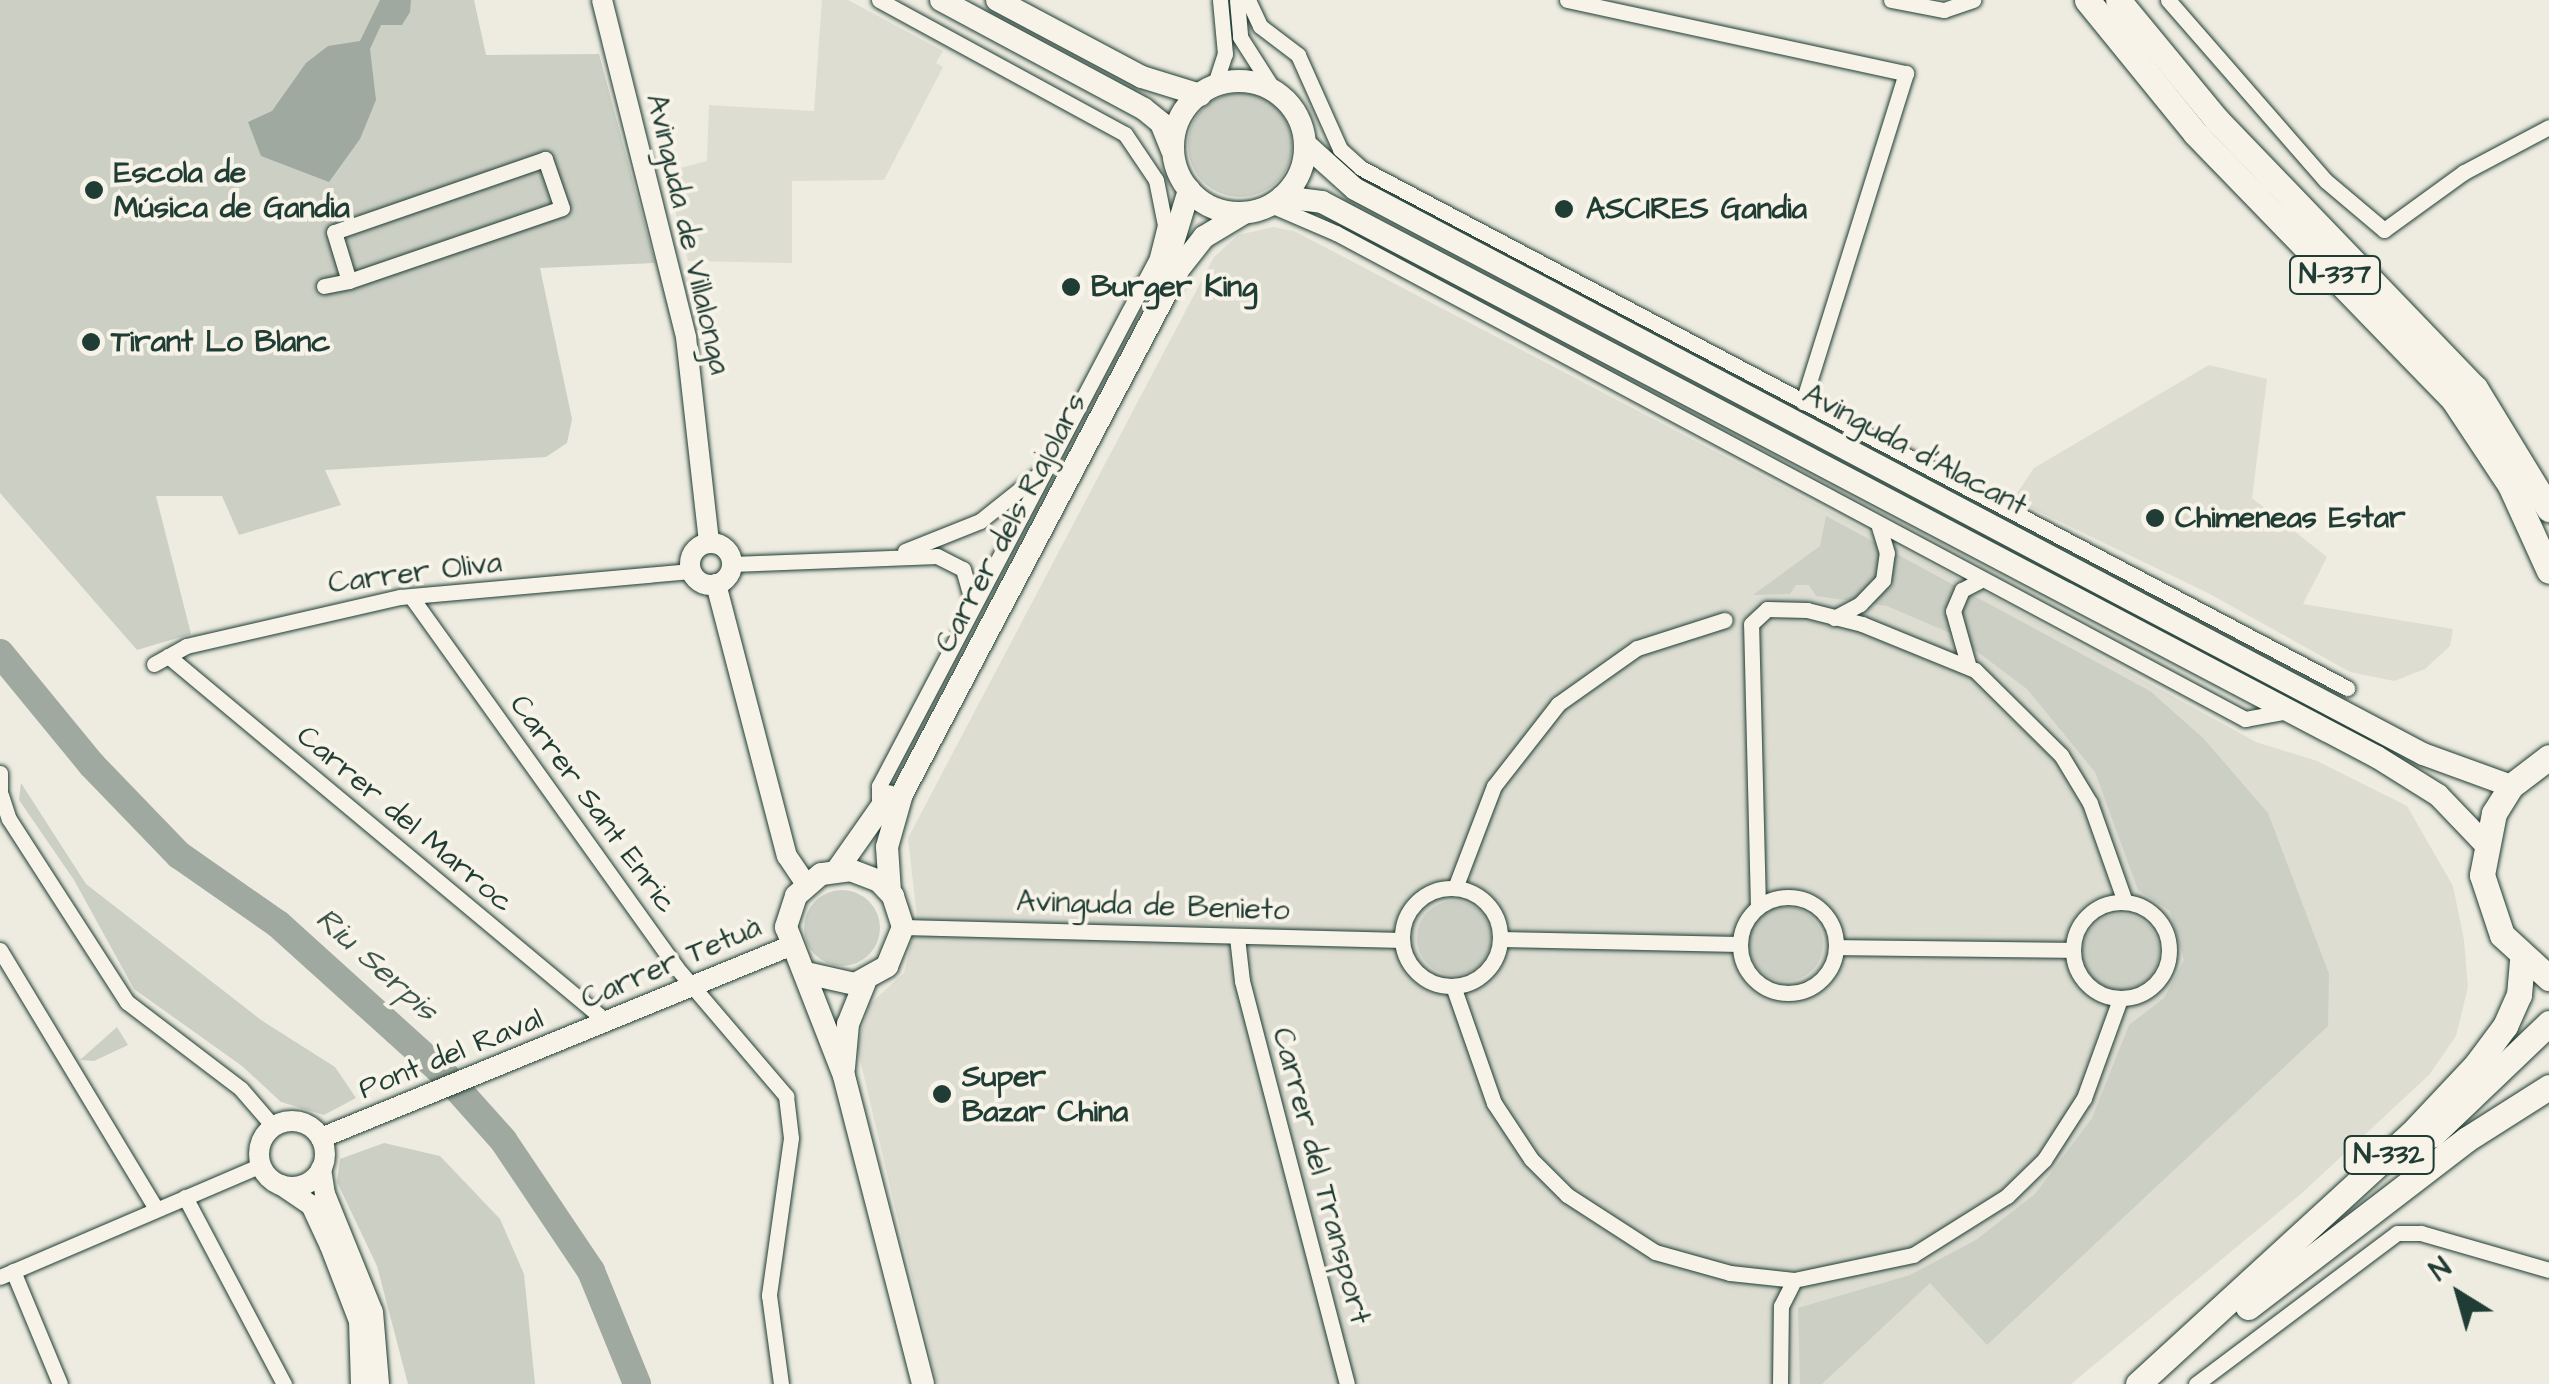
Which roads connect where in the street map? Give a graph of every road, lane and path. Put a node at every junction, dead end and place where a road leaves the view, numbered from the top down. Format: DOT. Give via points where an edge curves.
graph roads {
  1 [pos="602,0"];
  2 [pos="879,0"];
  3 [pos="942,0"];
  4 [pos="997,0"];
  5 [pos="1220,0"];
  6 [pos="1237,0"];
  7 [pos="1248,0"];
  8 [pos="1568,0"];
  9 [pos="1891,0"];
  10 [pos="1973,0"];
  11 [pos="2088,0"];
  12 [pos="2118,0"];
  13 [pos="2168,0"];
  14 [pos="1099,84"];
  15 [pos="1207,91"];
  16 [pos="1276,92"];
  17 [pos="1056,96"];
  18 [pos="2549,128"];
  19 [pos="1305,144"];
  20 [pos="1174,152"];
  21 [pos="1188,190"];
  22 [pos="1277,201"];
  23 [pos="1244,213"];
  24 [pos="349,281"];
  25 [pos="324,286"];
  26 [pos="1803,402"];
  27 [pos="1058,450"];
  28 [pos="2549,508"];
  29 [pos="1878,524"];
  30 [pos="709,544"];
  31 [pos="896,554"];
  32 [pos="732,564"];
  33 [pos="691,571"];
  34 [pos="2549,572"];
  35 [pos="1979,581"];
  36 [pos="716,584"];
  37 [pos="412,598"];
  38 [pos="973,609"];
  39 [pos="1834,618"];
  40 [pos="1725,620"];
  41 [pos="161,660"];
  42 [pos="1970,667"];
  43 [pos="2348,688"];
  44 [pos="2288,711"];
  45 [pos="2549,757"];
  46 [pos="2,768"];
  47 [pos="2511,786"];
  48 [pos="0,796"];
  49 [pos="4,817"];
  50 [pos="879,817"];
  51 [pos="2484,843"];
  52 [pos="837,870"];
  53 [pos="806,884"];
  54 [pos="1455,888"];
  55 [pos="890,892"];
  56 [pos="2125,902"];
  57 [pos="1758,906"];
  58 [pos="903,927"];
  59 [pos="1238,938"];
  60 [pos="1501,939"];
  61 [pos="1402,940"];
  62 [pos="1739,944"];
  63 [pos="790,946"];
  64 [pos="1836,947"];
  65 [pos="0,950"];
  66 [pos="2072,950"];
  67 [pos="2522,960"];
  68 [pos="806,973"];
  69 [pos="2549,978"];
  70 [pos="864,982"];
  71 [pos="692,984"];
  72 [pos="1453,986"];
  73 [pos="2120,999"];
  74 [pos="606,1022"];
  75 [pos="2549,1023"];
  76 [pos="575,1035"];
  77 [pos="844,1076"];
  78 [pos="2549,1087"];
  79 [pos="273,1126"];
  80 [pos="321,1138"];
  81 [pos="261,1166"];
  82 [pos="321,1169"];
  83 [pos="281,1185"];
  84 [pos="185,1197"];
  85 [pos="156,1209"];
  86 [pos="2549,1270"];
  87 [pos="7,1274"];
  88 [pos="1794,1280"];
  89 [pos="2211,1322"];
  90 [pos="2177,1353"];
  91 [pos="60,1384"];
  92 [pos="284,1384"];
  93 [pos="360,1384"];
  94 [pos="380,1384"];
  95 [pos="781,1384"];
  96 [pos="923,1384"];
  97 [pos="1347,1384"];
  98 [pos="1780,1384"];
  99 [pos="2138,1384"];
  100 [pos="2196,1384"];
  1 -- 30 [label="street, Avinguda de Villalonga" via="686,337"];
  2 -- 17 [label="street"];
  3 -- 14 [label="main road"];
  4 -- 15 [label="main road" via="1142,77"];
  5 -- 15 [label="street" via="1225,54"];
  6 -- 16 [label="street" via="1240,38"];
  7 -- 26 [label="street, Avinguda d'Alacant" via="1260,26 1298,54 1340,149 1360,168"];
  8 -- 26 [label="street" via="1906,74"];
  9 -- 10 [label="street" via="1944,10"];
  11 -- 34 [label="highway, N-337" via="2195,133 2454,399 2510,484"];
  12 -- 28 [label="highway, N-337" via="2217,120 2475,388"];
  13 -- 18 [label="street" via="2326,181 2384,230 2464,172"];
  14 -- 17 [label="street"];
  14 -- 20 [label="main road" via="1162,124"];
  15 -- 16 [label="main road" via="1245,82"];
  15 -- 20 [label="main road" via="1180,120"];
  16 -- 19 [label="main road" via="1296,114"];
  17 -- 27 [label="street" via="1114,126 1141,151 1166,225 1157,258"];
  19 -- 22 [label="main road" via="1299,173"];
  19 -- 47 [label="main road, Avinguda d'Alacant" via="1355,189 2423,754"];
  20 -- 21 [label="main road"];
  21 -- 23 [label="main road" via="1204,204"];
  21 -- 50 [label="main road, Carrer dels Rajolars" via="1174,255"];
  22 -- 23 [label="main road"];
  22 -- 29 [label="street"];
  22 -- 44 [label="main road, Avinguda d'Alacant" via="1322,202"];
  23 -- 55 [label="main road, Carrer dels Rajolars" via="1204,236 1178,270 902,794 886,848"];
  24 -- 24 [label="street" via="562,208 545,159 334,232"];
  24 -- 25 [label="street"];
  26 -- 43 [label="street, Avinguda d'Alacant"];
  27 -- 31 [label="street" via="1008,504"];
  27 -- 38 [label="street"];
  29 -- 35 [label="street"];
  29 -- 39 [label="street" via="1886,554 1883,580"];
  30 -- 32 [label="street" via="726,550"];
  30 -- 33 [label="street" via="692,555"];
  31 -- 32 [label="street"];
  31 -- 38 [label="street" via="952,560 971,582"];
  32 -- 36 [label="street"];
  33 -- 36 [label="street" via="703,584"];
  33 -- 37 [label="street, Carrer Oliva"];
  35 -- 42 [label="street" via="1962,590 1953,611 1960,652"];
  35 -- 44 [label="street" via="2244,719"];
  36 -- 53 [label="street" via="787,856"];
  37 -- 41 [label="street, Carrer Oliva" via="277,624"];
  37 -- 71 [label="street, Carrer Sant Enric"];
  38 -- 50 [label="street" via="879,786"];
  39 -- 42 [label="street"];
  39 -- 57 [label="street" via="1767,609 1751,624"];
  40 -- 54 [label="street" via="1636,648 1541,720 1494,786"];
  41 -- 74 [label="street, Carrer del Marroc"];
  42 -- 56 [label="street" via="2031,720 2070,769 2100,827"];
  44 -- 51 [label="main road, Avinguda d'Alacant" via="2438,795"];
  45 -- 47 [label="highway"];
  46 -- 48 [label="street"];
  47 -- 51 [label="highway"];
  48 -- 49 [label="street"];
  49 -- 79 [label="street" via="127,1002 241,1089"];
  50 -- 52 [label="main road, Carrer dels Rajolars"];
  51 -- 67 [label="highway" via="2488,906"];
  52 -- 53 [label="main road"];
  52 -- 55 [label="main road" via="866,874"];
  53 -- 63 [label="main road" via="789,910"];
  54 -- 60 [label="street" via="1483,898"];
  54 -- 61 [label="street" via="1423,896 1404,923"];
  55 -- 58 [label="main road"];
  56 -- 66 [label="street" via="2092,912"];
  56 -- 73 [label="street" via="2157,918 2169,957 2154,985"];
  57 -- 62 [label="street"];
  57 -- 64 [label="street" via="1777,897 1803,898 1828,917"];
  58 -- 59 [label="street, Avinguda de Benieto"];
  58 -- 70 [label="main road" via="888,966"];
  59 -- 61 [label="street, Avinguda de Benieto"];
  59 -- 97 [label="street, Carrer del Transport" via="1242,981"];
  60 -- 62 [label="street"];
  60 -- 72 [label="street" via="1492,966"];
  61 -- 72 [label="street" via="1418,974"];
  62 -- 64 [label="street" via="1751,977 1790,993 1816,984"];
  63 -- 68 [label="main road"];
  63 -- 71 [label="street, Carrer Tetuà"];
  64 -- 66 [label="street"];
  65 -- 85 [label="street"];
  66 -- 73 [label="street" via="2082,979"];
  67 -- 69 [label="highway"];
  67 -- 89 [label="highway, N-332" via="2512,1010 2476,1065"];
  68 -- 70 [label="main road" via="841,986"];
  68 -- 77 [label="main road"];
  70 -- 77 [label="main road" via="848,1024"];
  71 -- 74 [label="street, Carrer Tetuà"];
  71 -- 95 [label="street, Carrer Sant Enric" via="789,1104 791,1138 769,1295"];
  72 -- 88 [label="street" via="1494,1103 1531,1160 1568,1195 1654,1252 1730,1273"];
  73 -- 88 [label="street" via="2084,1098 2044,1160 2007,1196 1912,1255"];
  74 -- 76 [label="street, Carrer Tetuà"];
  75 -- 89 [label="highway, N-332" via="2370,1193"];
  76 -- 80 [label="street, Pont del Raval"];
  77 -- 96 [label="main road"];
  78 -- 90 [label="highway, N-332"];
  79 -- 80 [label="street" via="300,1121"];
  79 -- 81 [label="street" via="259,1148"];
  80 -- 82 [label="street"];
  81 -- 83 [label="street"];
  81 -- 84 [label="street"];
  82 -- 83 [label="street" via="300,1186"];
  82 -- 94 [label="street" via="324,1194 373,1312"];
  83 -- 93 [label="street" via="316,1214 345,1282 358,1321"];
  84 -- 85 [label="street"];
  84 -- 92 [label="street"];
  85 -- 87 [label="street"];
  86 -- 100 [label="street" via="2397,1233"];
  87 -- 91 [label="street"];
  88 -- 98 [label="street" via="1782,1306"];
  89 -- 90 [label="highway, N-332"];
  90 -- 99 [label="highway, N-332"];
}
